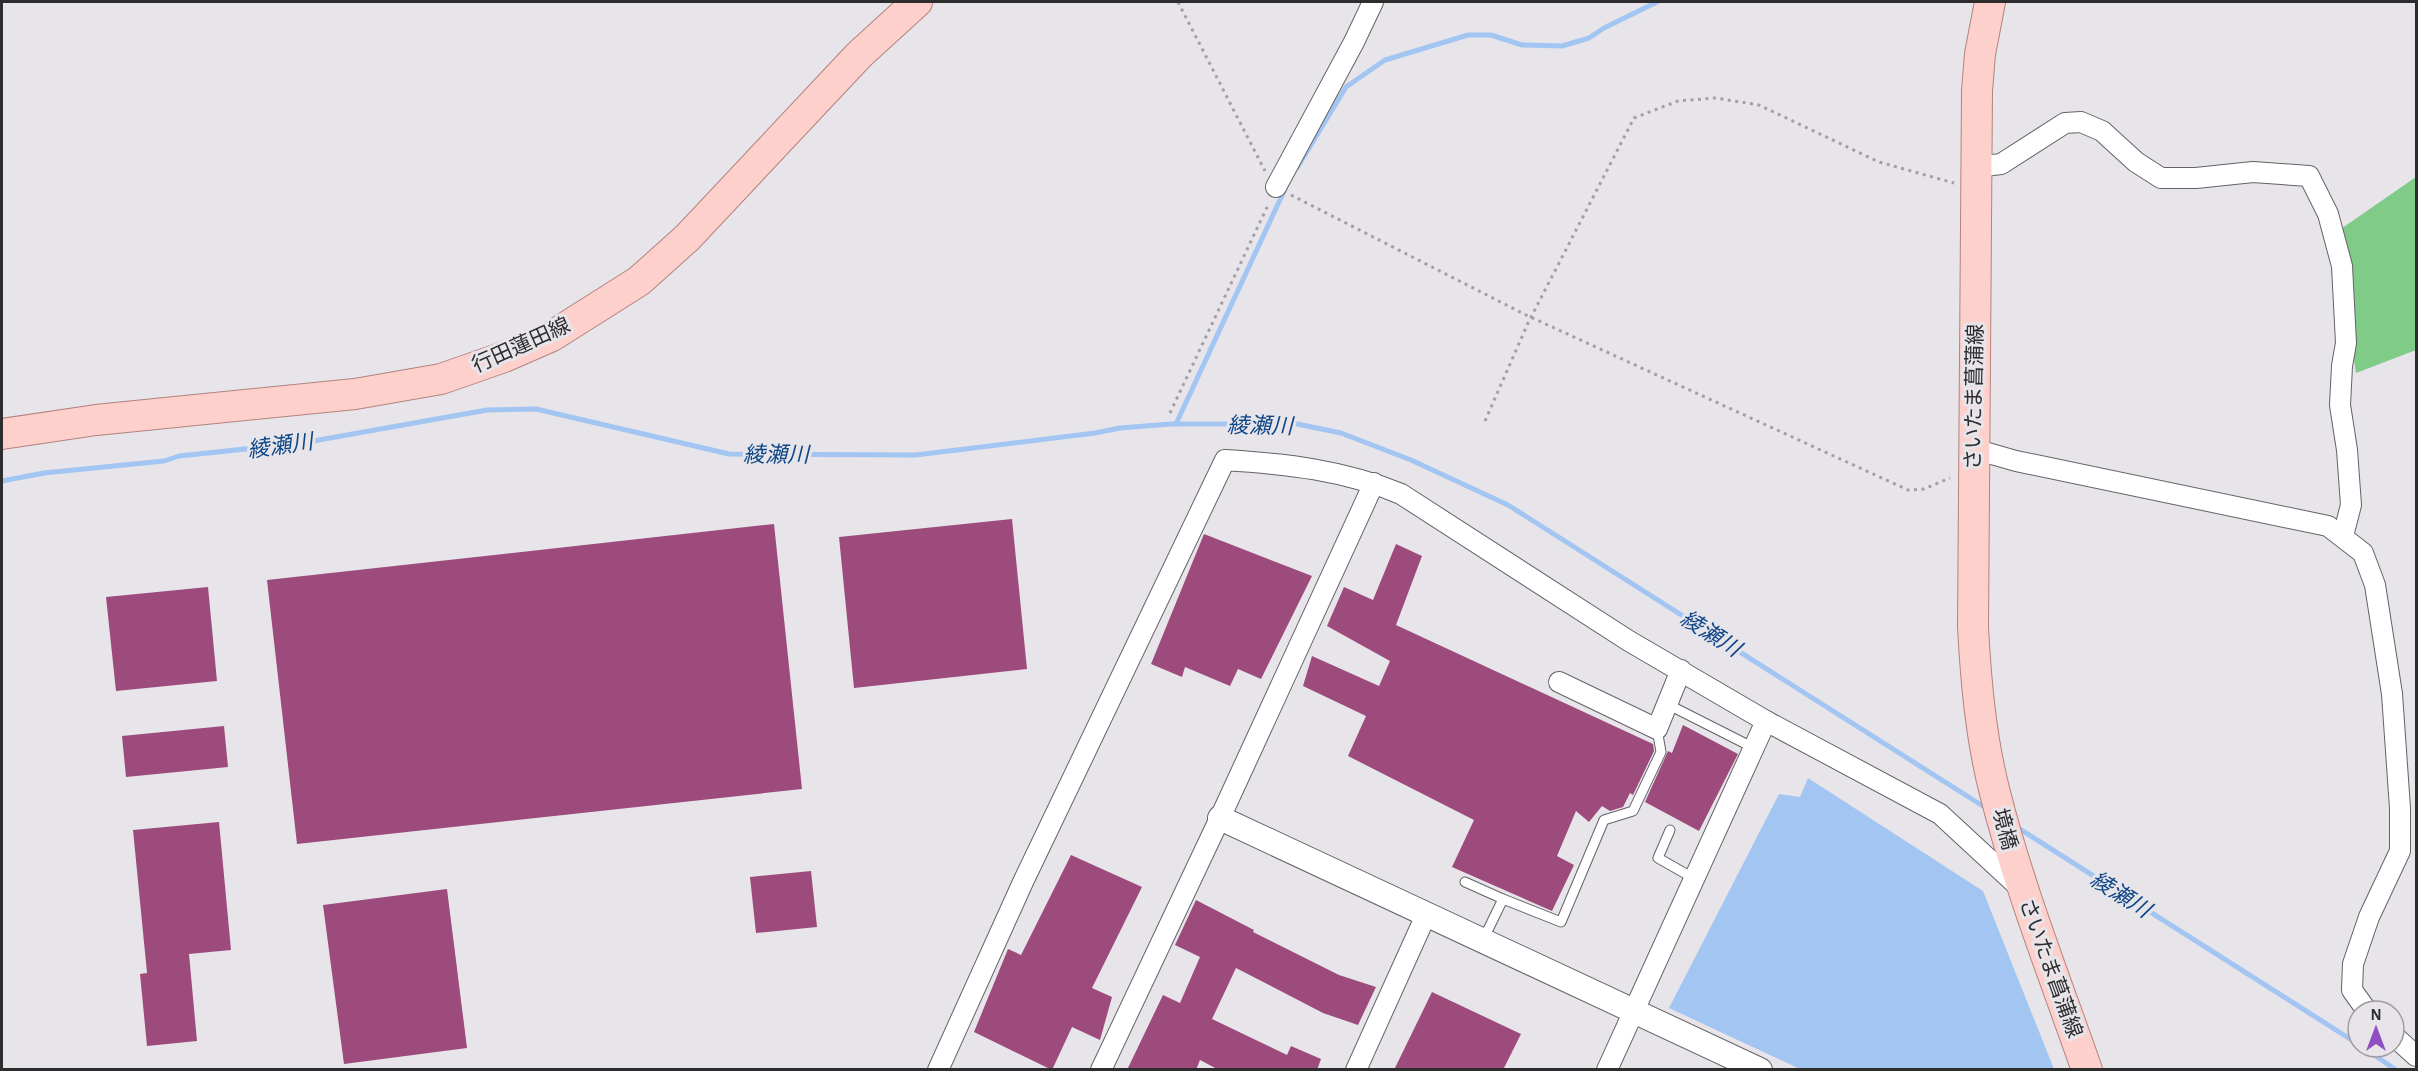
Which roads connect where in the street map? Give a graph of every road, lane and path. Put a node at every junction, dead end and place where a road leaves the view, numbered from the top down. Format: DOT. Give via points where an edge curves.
graph roads {
  1 [pos="917,2"];
  2 [pos="1178,2"];
  3 [pos="1373,2"];
  4 [pos="1990,2"];
  5 [pos="1976,178"];
  6 [pos="1276,188"];
  7 [pos="1170,413"];
  8 [pos="1485,421"];
  9 [pos="2,434"];
  10 [pos="1974,458"];
  11 [pos="1374,483"];
  12 [pos="2343,536"];
  13 [pos="1681,670"];
  14 [pos="1559,682"];
  15 [pos="1667,704"];
  16 [pos="1766,721"];
  17 [pos="1657,729"];
  18 [pos="1754,748"];
  19 [pos="1995,792"];
  20 [pos="1220,818"];
  21 [pos="1670,830"];
  22 [pos="2019,878"];
  23 [pos="1695,879"];
  24 [pos="1465,882"];
  25 [pos="1503,899"];
  26 [pos="1426,915"];
  27 [pos="1483,941"];
  28 [pos="2358,999"];
  29 [pos="1634,1011"];
  30 [pos="938,1070"];
  31 [pos="1101,1070"];
  32 [pos="1356,1070"];
  33 [pos="1607,1070"];
  34 [pos="1760,1070"];
  35 [pos="2087,1070"];
  1 -- 9 [label="main road, 行田蓮田線" via="860,54 687,238 639,281 552,336 504,357 430,381 355,394 96,420"];
  2 -- 6 [label="path"];
  3 -- 6 [label="street"];
  4 -- 5 [label="main road, さいたま菖蒲線" via="1980,54"];
  5 -- 8 [label="path" via="1879,162 1759,105 1715,98 1678,101 1634,118 1528,323"];
  5 -- 10 [label="main road, さいたま菖蒲線"];
  5 -- 12 [label="street" via="2065,123 2081,122 2102,130 2136,162 2161,178 2253,172 2309,176 2328,214 2342,266 2346,344 2340,405 2351,505"];
  6 -- 7 [label="path"];
  6 -- 10 [label="path" via="1526,315 1908,490 1924,489"];
  10 -- 12 [label="street" via="2016,461 2328,525"];
  10 -- 19 [label="main road, さいたま菖蒲線" via="1976,676"];
  11 -- 13 [label="street" via="1401,494"];
  11 -- 20 [label="street"];
  11 -- 30 [label="street" via="1336,472 1225,460 1023,882"];
  12 -- 28 [label="street" via="2363,553 2375,585 2392,694 2400,808 2400,851 2369,917 2353,964 2352,990"];
  13 -- 15 [label="street"];
  13 -- 16 [label="street"];
  14 -- 17 [label="street"];
  15 -- 17 [label="street"];
  15 -- 18 [label="lane"];
  16 -- 18 [label="street"];
  16 -- 22 [label="street" via="1940,814"];
  17 -- 25 [label="lane" via="1661,752 1633,812 1604,820 1561,922"];
  18 -- 23 [label="street"];
  19 -- 22 [label="main road, 境橋"];
  20 -- 26 [label="street"];
  20 -- 31 [label="street"];
  21 -- 23 [label="lane" via="1658,858"];
  22 -- 35 [label="main road, さいたま菖蒲線"];
  23 -- 29 [label="street"];
  24 -- 25 [label="lane"];
  25 -- 27 [label="lane"];
  26 -- 27 [label="street"];
  26 -- 32 [label="street"];
  27 -- 29 [label="street"];
  29 -- 33 [label="street"];
  29 -- 34 [label="street"];
}
